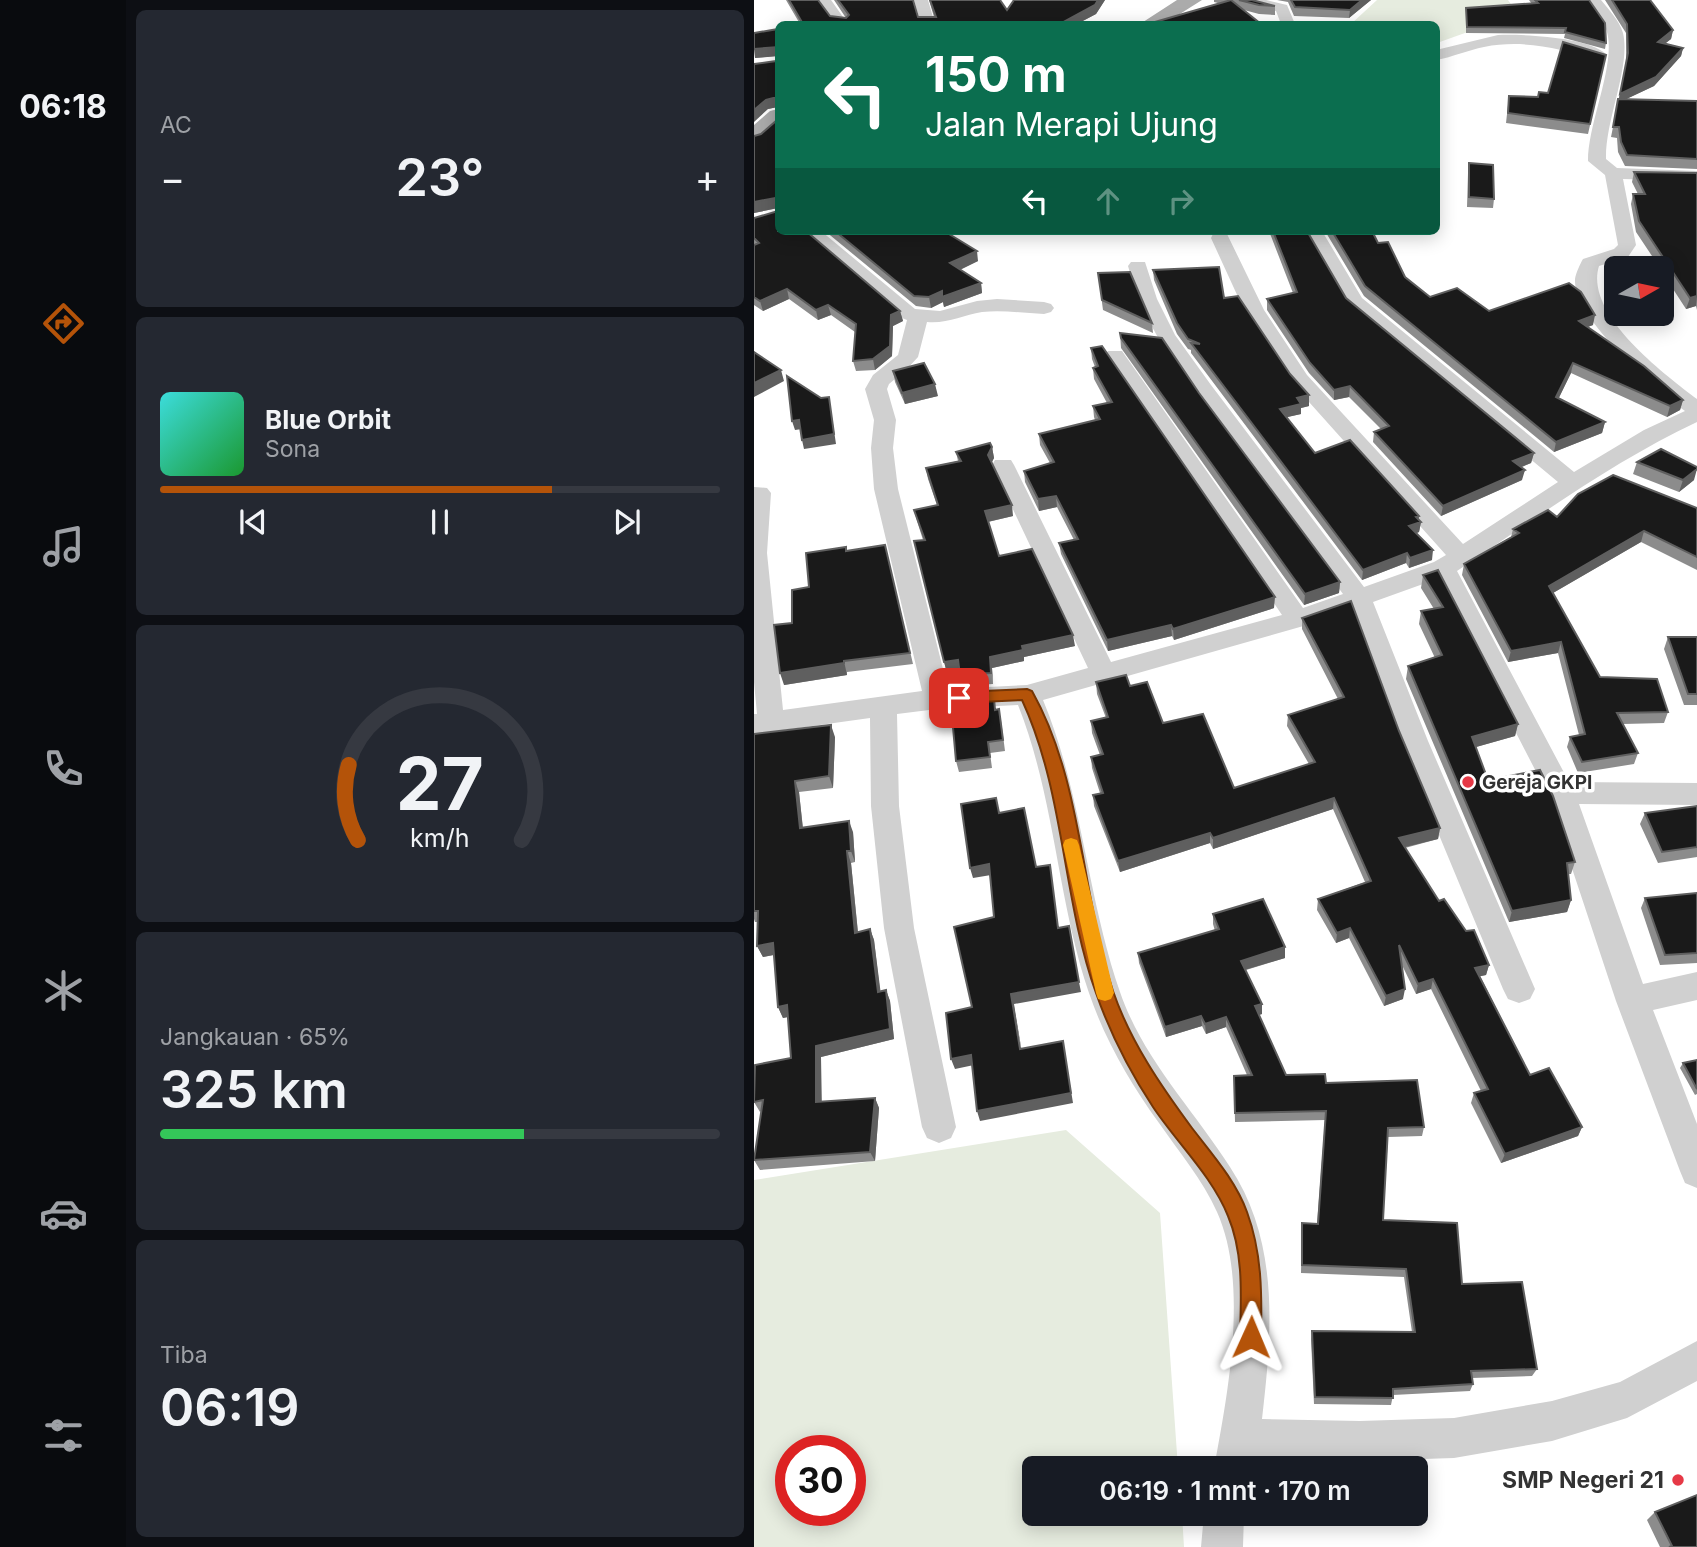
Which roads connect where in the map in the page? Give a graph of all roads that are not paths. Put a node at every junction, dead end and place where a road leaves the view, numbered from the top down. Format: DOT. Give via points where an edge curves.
graph roads {
  1 [pos="824,0"];
  2 [pos="921,0"];
  3 [pos="1247,0"];
  4 [pos="1594,0"];
  5 [pos="1187,1"];
  6 [pos="839,21"];
  7 [pos="927,21"];
  8 [pos="1159,21"];
  9 [pos="1287,21"];
  10 [pos="1440,54"];
  11 [pos="1614,60"];
  12 [pos="775,118"];
  13 [pos="754,136"];
  14 [pos="1613,173"];
  15 [pos="1697,176"];
  16 [pos="815,235"];
  17 [pos="1315,235"];
  18 [pos="1220,238"];
  19 [pos="1138,265"];
  20 [pos="1043,308"];
  21 [pos="918,317"];
  22 [pos="1114,355"];
  23 [pos="1697,412"];
  24 [pos="1002,465"];
  25 [pos="1594,469"];
  26 [pos="1620,480"];
  27 [pos="1572,482"];
  28 [pos="759,492"];
  29 [pos="1452,562"];
  30 [pos="1359,597"];
  31 [pos="1298,619"];
  32 [pos="1103,675"];
  33 [pos="1027,695"];
  34 [pos="937,699"];
  35 [pos="883,707"];
  36 [pos="762,723"];
  37 [pos="1561,793"];
  38 [pos="1697,794"];
  39 [pos="1697,986"];
  40 [pos="1519,989"];
  41 [pos="1632,1001"];
  42 [pos="939,1127"];
  43 [pos="1696,1169"];
  44 [pos="1697,1360"];
  45 [pos="1238,1453"];
  46 [pos="1223,1526"];
  47 [pos="1222,1547"];
  1 -- 6 [label="street"];
  2 -- 7 [label="street"];
  3 -- 9 [label="street" via="1282,8"];
  4 -- 11 [label="street" via="1616,35"];
  5 -- 8 [label="main road"];
  10 -- 11 [label="street" via="1488,41 1516,40 1567,44"];
  11 -- 14 [label="street" via="1595,149 1597,161"];
  12 -- 13 [label="main road"];
  14 -- 15 [label="street"];
  14 -- 23 [label="street" via="1627,246 1621,253 1590,263 1585,285 1624,346"];
  16 -- 21 [label="street" via="902,309"];
  17 -- 27 [label="street" via="1354,302"];
  18 -- 29 [label="street" via="1254,310 1299,379"];
  19 -- 30 [label="street" via="1147,299 1165,335"];
  20 -- 21 [label="street" via="997,304 941,317"];
  21 -- 34 [label="street" via="905,360 881,378 876,389 885,420 886,489"];
  22 -- 31 [label="street"];
  23 -- 25 [label="street"];
  24 -- 32 [label="street"];
  25 -- 26 [label="street"];
  25 -- 27 [label="street"];
  27 -- 29 [label="street"];
  28 -- 36 [label="street" via="755,553"];
  29 -- 30 [label="street"];
  29 -- 37 [label="street"];
  30 -- 31 [label="street"];
  30 -- 40 [label="street"];
  31 -- 32 [label="street"];
  32 -- 33 [label="street"];
  33 -- 34 [label="street"];
  33 -- 45 [label="street" via="1056,769 1104,992 1127,1045 1160,1100 1219,1180 1237,1213 1248,1249 1251,1337"];
  34 -- 35 [label="street"];
  35 -- 36 [label="street"];
  35 -- 42 [label="street" via="885,806 899,928"];
  37 -- 38 [label="street"];
  37 -- 41 [label="street"];
  39 -- 41 [label="street"];
  41 -- 43 [label="street"];
  44 -- 45 [label="street" via="1627,1399 1552,1421 1454,1438 1360,1441"];
  46 -- 47 [label="street"];
}
